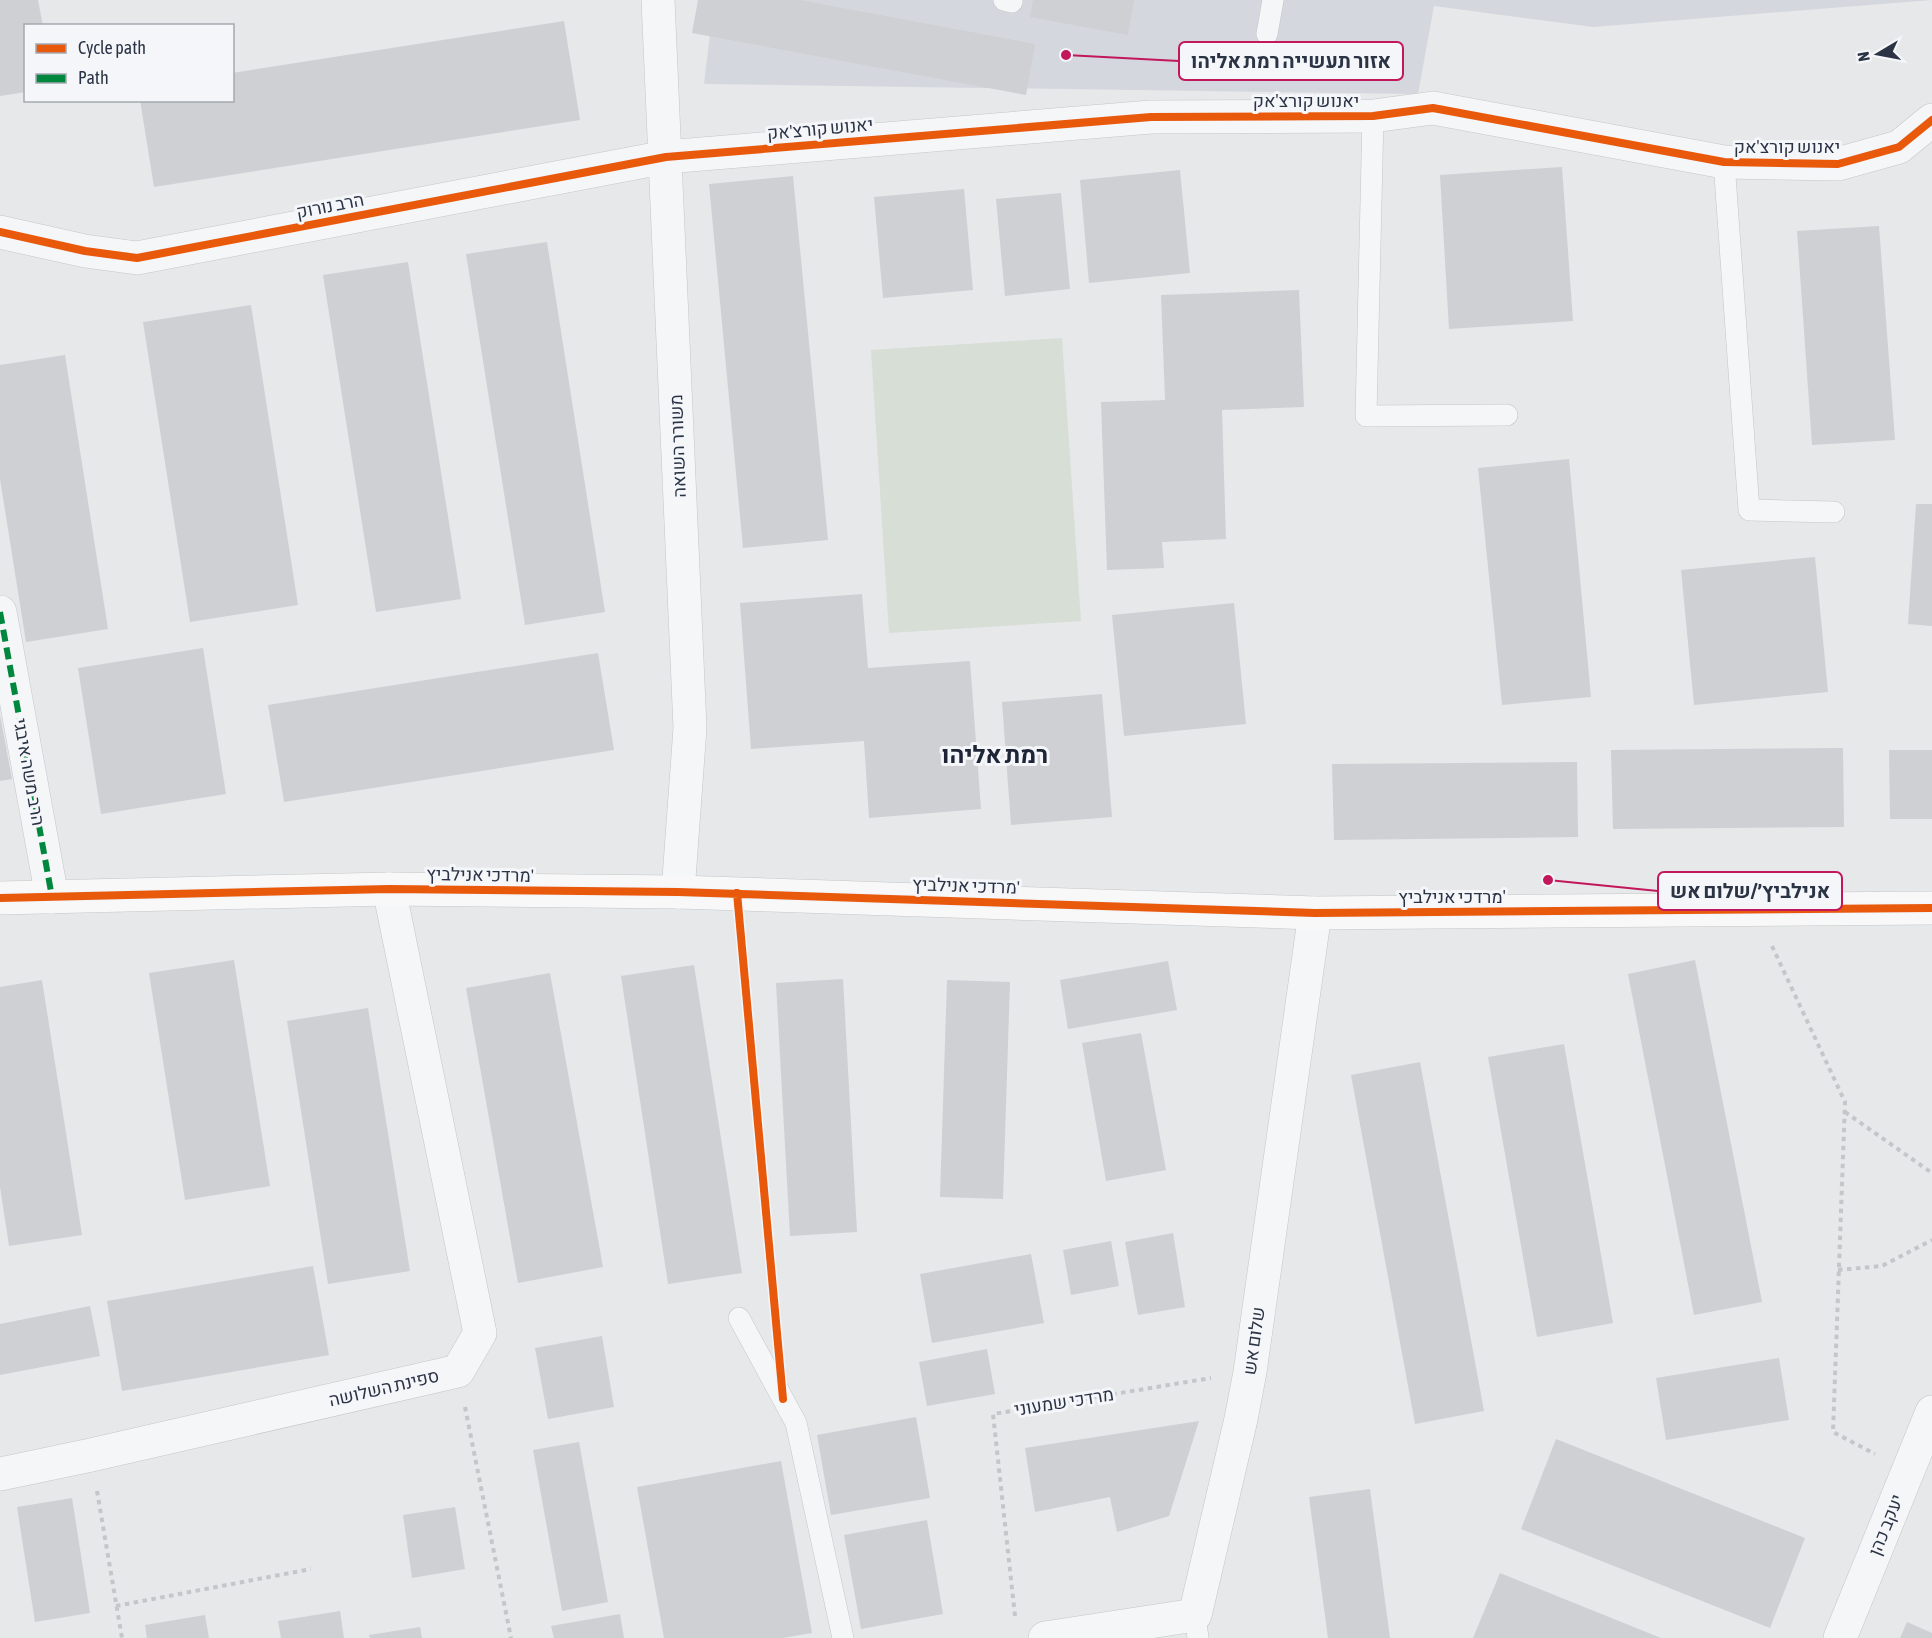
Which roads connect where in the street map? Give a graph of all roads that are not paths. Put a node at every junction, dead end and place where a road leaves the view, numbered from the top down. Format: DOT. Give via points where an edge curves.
graph roads {
  1 [pos="658,0"];
  2 [pos="1004,0"];
  3 [pos="1012,0"];
  4 [pos="1273,0"];
  5 [pos="1267,34"];
  6 [pos="1373,116"];
  7 [pos="1932,120"];
  8 [pos="666,158"];
  9 [pos="1724,162"];
  10 [pos="0,232"];
  11 [pos="1507,415"];
  12 [pos="1834,512"];
  13 [pos="0,612"];
  14 [pos="389,889"];
  15 [pos="678,892"];
  16 [pos="52,897"];
  17 [pos="0,898"];
  18 [pos="1932,908"];
  19 [pos="1315,913"];
  20 [pos="739,1318"];
  21 [pos="1932,1412"];
  22 [pos="0,1474"];
  23 [pos="1197,1626"];
  24 [pos="1030,1632"];
  25 [pos="843,1638"];
  26 [pos="1840,1638"];
  1 -- 8 [label="street, משורר השואה"];
  2 -- 3 [label="lane"];
  4 -- 5 [label="lane"];
  6 -- 8 [label="street, יאנוש קורצ'אק" via="1151,117"];
  6 -- 9 [label="street, יאנוש קורצ'אק" via="1432,108"];
  6 -- 11 [label="lane" via="1365,416"];
  7 -- 9 [label="street, יאנוש קורצ'אק" via="1899,147 1838,164"];
  8 -- 10 [label="street, הרב נורוק" via="137,258"];
  8 -- 15 [label="street, משורר השואה" via="690,728"];
  9 -- 12 [label="lane" via="1749,510"];
  13 -- 16 [label="street, הרב משה איבגי"];
  14 -- 15 [label="street, מרדכי אנילביץ'"];
  14 -- 16 [label="street, מרדכי אנילביץ'"];
  14 -- 22 [label="street, ספינת השלושה" via="480,1333 458,1371"];
  15 -- 19 [label="street, מרדכי אנילביץ'"];
  16 -- 17 [label="street, מרדכי אנילביץ'"];
  18 -- 19 [label="street, מרדכי אנילביץ'"];
  19 -- 23 [label="street, שלום אש" via="1250,1372"];
  20 -- 25 [label="lane" via="796,1423"];
  21 -- 26 [label="street, יעקב כהן"];
  23 -- 24 [label="street, שלום אש"];
}
